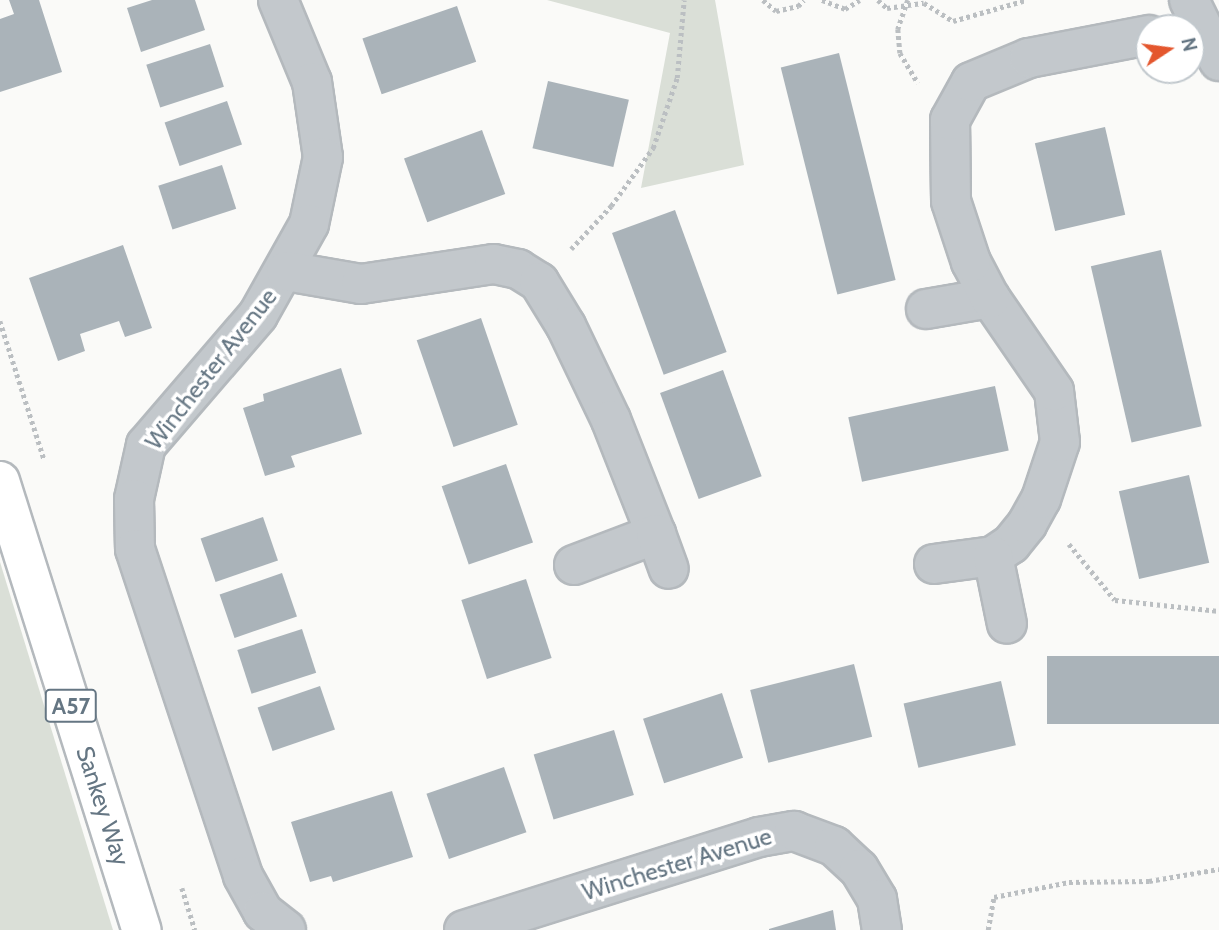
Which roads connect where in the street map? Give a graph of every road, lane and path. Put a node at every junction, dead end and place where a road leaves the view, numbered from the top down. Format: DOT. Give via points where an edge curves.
graph roads {
  1 [pos="278,0"];
  2 [pos="684,0"];
  3 [pos="762,0"];
  4 [pos="804,0"];
  5 [pos="822,0"];
  6 [pos="860,0"];
  7 [pos="878,0"];
  8 [pos="1026,0"];
  9 [pos="908,3"];
  10 [pos="1135,38"];
  11 [pos="1205,42"];
  12 [pos="1219,61"];
  13 [pos="950,120"];
  14 [pos="286,271"];
  15 [pos="539,282"];
  16 [pos="990,298"];
  17 [pos="926,309"];
  18 [pos="0,481"];
  19 [pos="1027,524"];
  20 [pos="993,556"];
  21 [pos="934,564"];
  22 [pos="574,565"];
  23 [pos="1219,611"];
  24 [pos="1007,624"];
  25 [pos="1219,869"];
  26 [pos="142,930"];
  27 [pos="286,930"];
  28 [pos="464,930"];
  29 [pos="882,930"];
  30 [pos="988,930"];
  1 -- 14 [label="street, Winchester Avenue" via="312,82 323,157 309,224"];
  2 -- 15 [label="path" via="677,78 653,148 611,206"];
  3 -- 4 [label="path" via="776,11"];
  5 -- 6 [label="path" via="845,9"];
  7 -- 9 [label="path" via="887,8"];
  8 -- 9 [label="path" via="953,21 924,3"];
  9 -- 13 [label="path" via="898,29 900,53"];
  10 -- 13 [label="street" via="1029,58 971,82"];
  11 -- 12 [label="street"];
  13 -- 16 [label="street" via="951,201 971,262"];
  14 -- 15 [label="street" via="361,284 494,264 518,269"];
  14 -- 27 [label="street, Winchester Avenue" via="258,315 146,445 134,499 135,549 243,876 263,912"];
  15 -- 22 [label="street" via="566,326 611,420 662,552"];
  16 -- 17 [label="street"];
  16 -- 19 [label="street" via="1054,391 1060,442 1041,499"];
  18 -- 26 [label="highway, Sankey Way / A57"];
  19 -- 20 [label="street" via="1012,544"];
  19 -- 23 [label="path" via="1064,538 1115,600"];
  20 -- 21 [label="street"];
  20 -- 24 [label="street"];
  25 -- 30 [label="path" via="1149,881 1069,883 994,897"];
  28 -- 29 [label="street, Winchester Avenue" via="759,837 794,831 834,846 859,869 877,899"];
}
